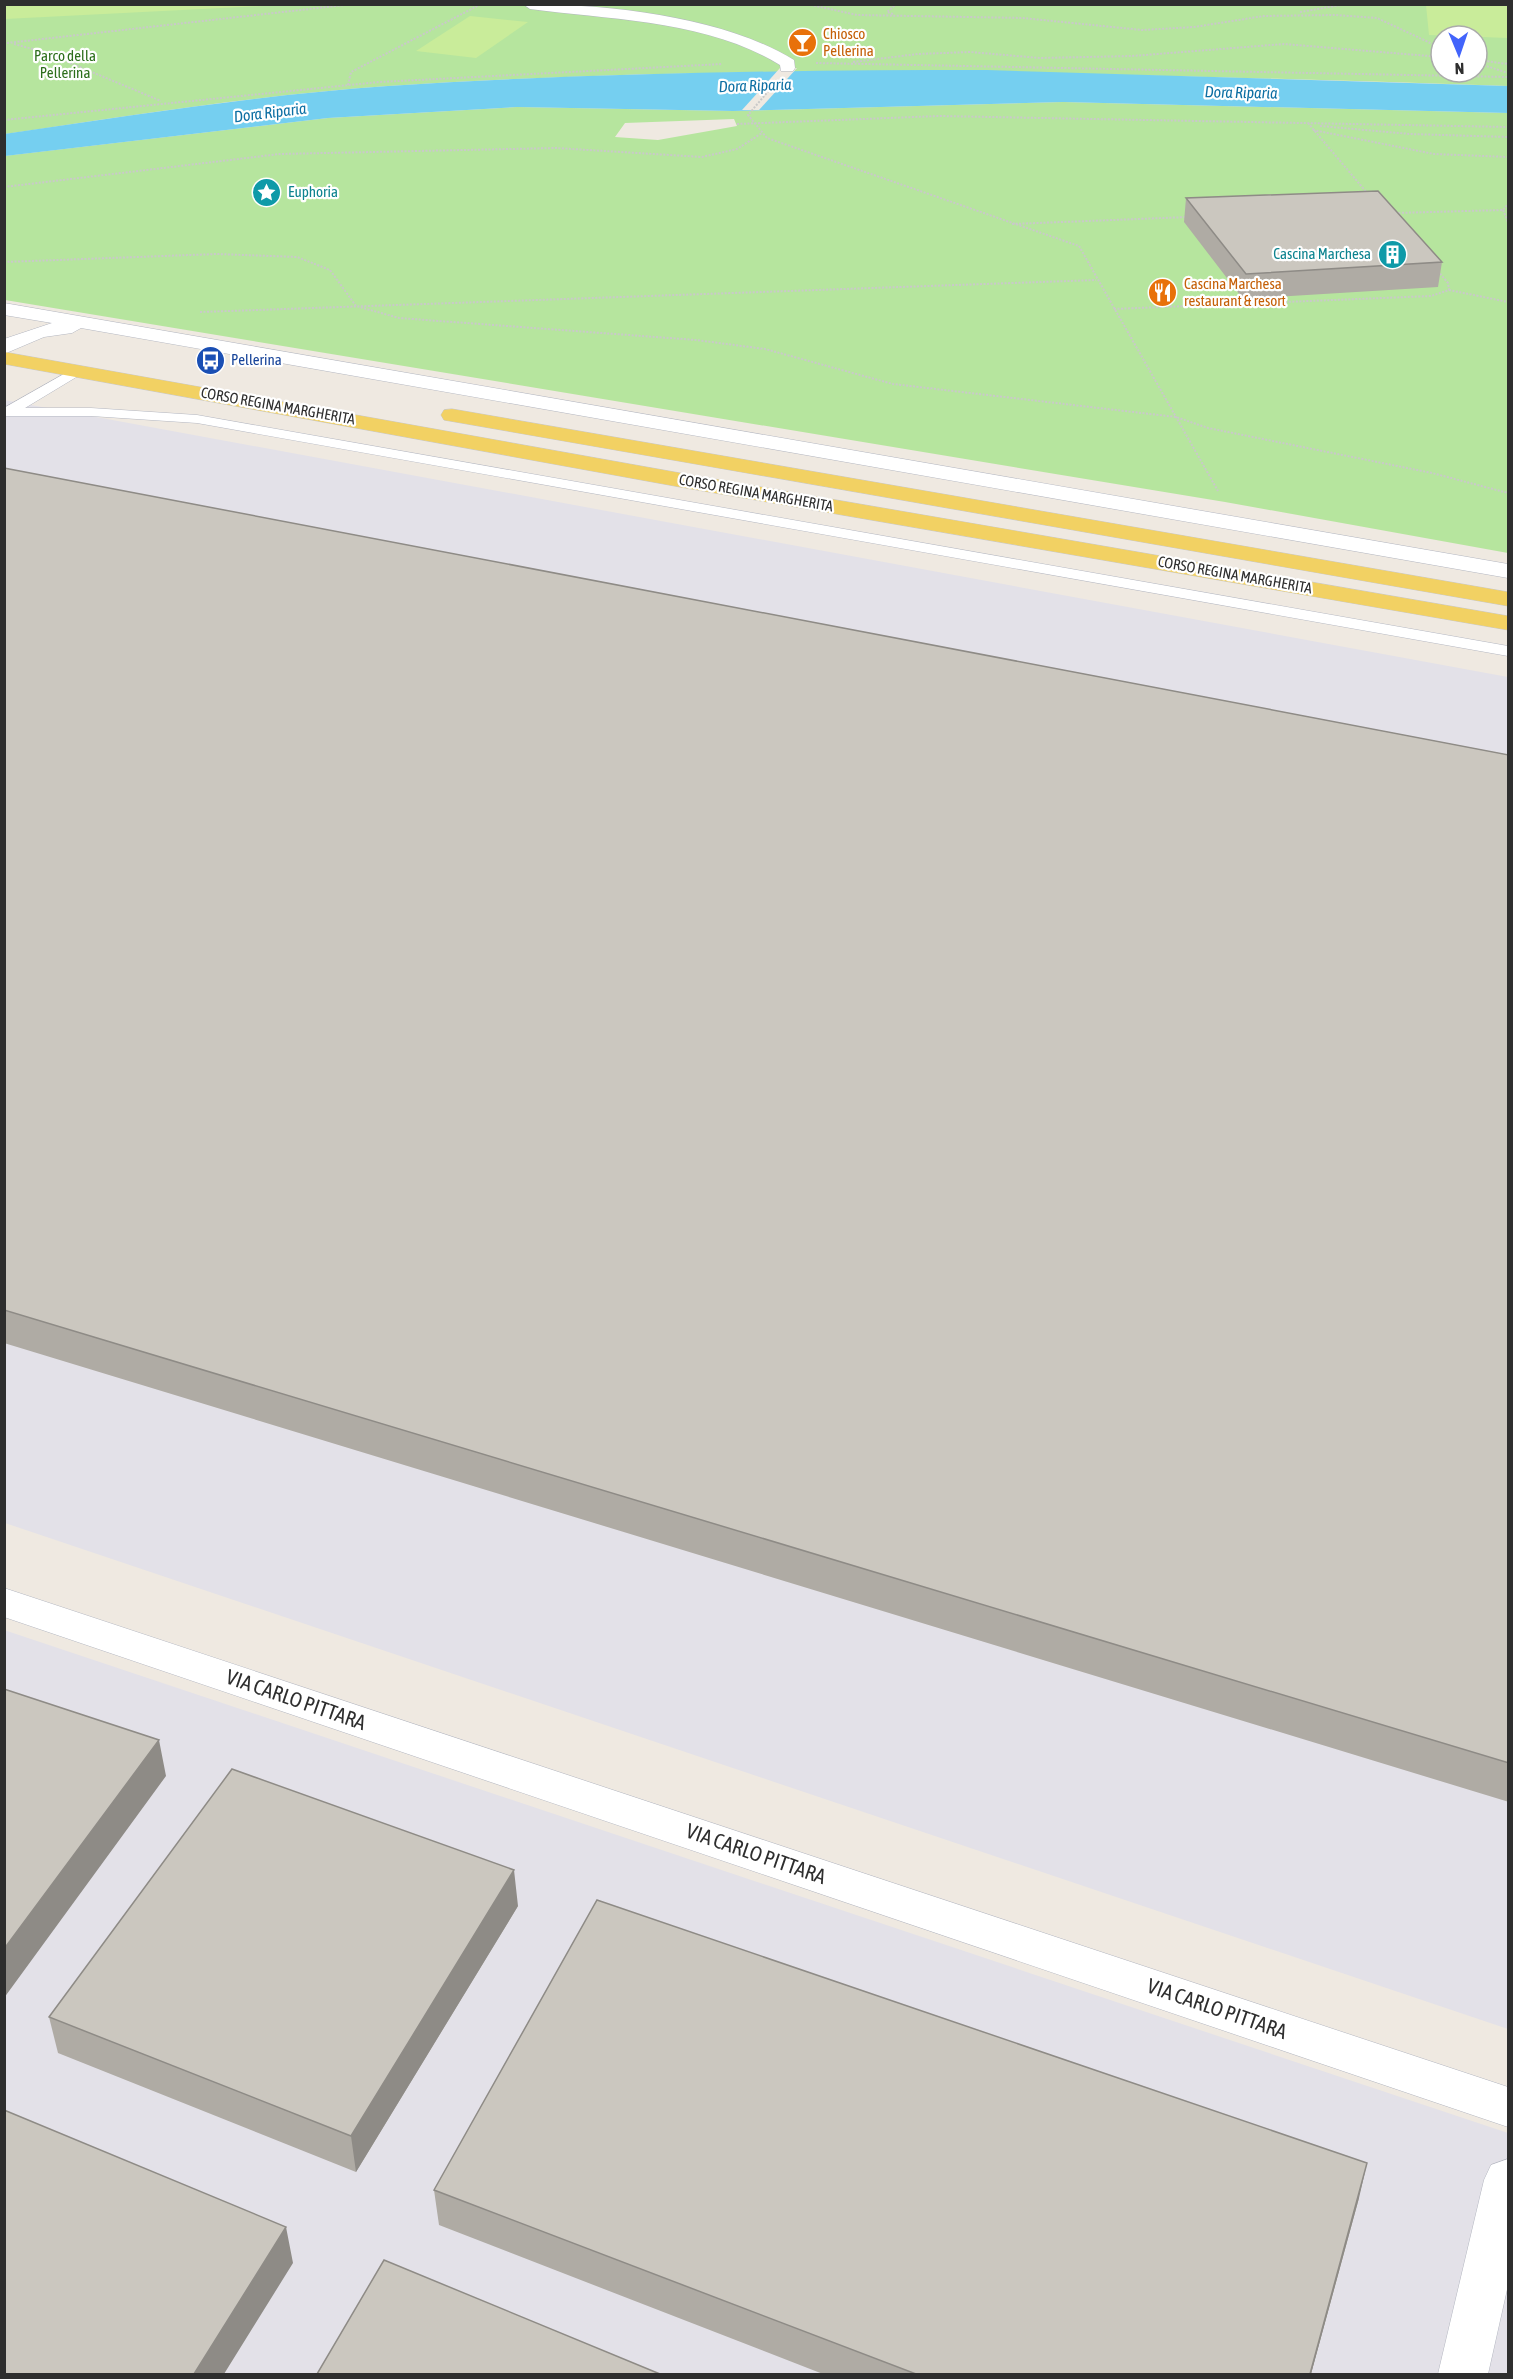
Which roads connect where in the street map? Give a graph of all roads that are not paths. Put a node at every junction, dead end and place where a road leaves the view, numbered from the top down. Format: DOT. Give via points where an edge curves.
graph roads {
  1 [pos="530,4"];
  2 [pos="787,68"];
  3 [pos="4,309"];
  4 [pos="98,325"];
  5 [pos="9,341"];
  6 [pos="95,353"];
  7 [pos="4,358"];
  8 [pos="78,370"];
  9 [pos="430,411"];
  10 [pos="7,412"];
  11 [pos="1509,571"];
  12 [pos="1509,599"];
  13 [pos="1509,622"];
  14 [pos="1509,651"];
  15 [pos="4,1602"];
  16 [pos="1509,2107"];
  17 [pos="1509,2181"];
  18 [pos="1463,2374"];
  1 -- 2 [label="street" via="740,38 778,54 788,63"];
  3 -- 4 [label="street"];
  4 -- 5 [label="street" via="56,328"];
  4 -- 11 [label="street"];
  5 -- 6 [label="main road"];
  7 -- 8 [label="main road, CORSO REGINA MARGHERITA"];
  8 -- 10 [label="lane"];
  8 -- 13 [label="main road, CORSO REGINA MARGHERITA" via="680,480"];
  9 -- 12 [label="main road, CORSO REGINA MARGHERITA"];
  10 -- 14 [label="lane" via="197,418"];
  15 -- 16 [label="street, VIA CARLO PITTARA"];
  17 -- 18 [label="street"];
}
